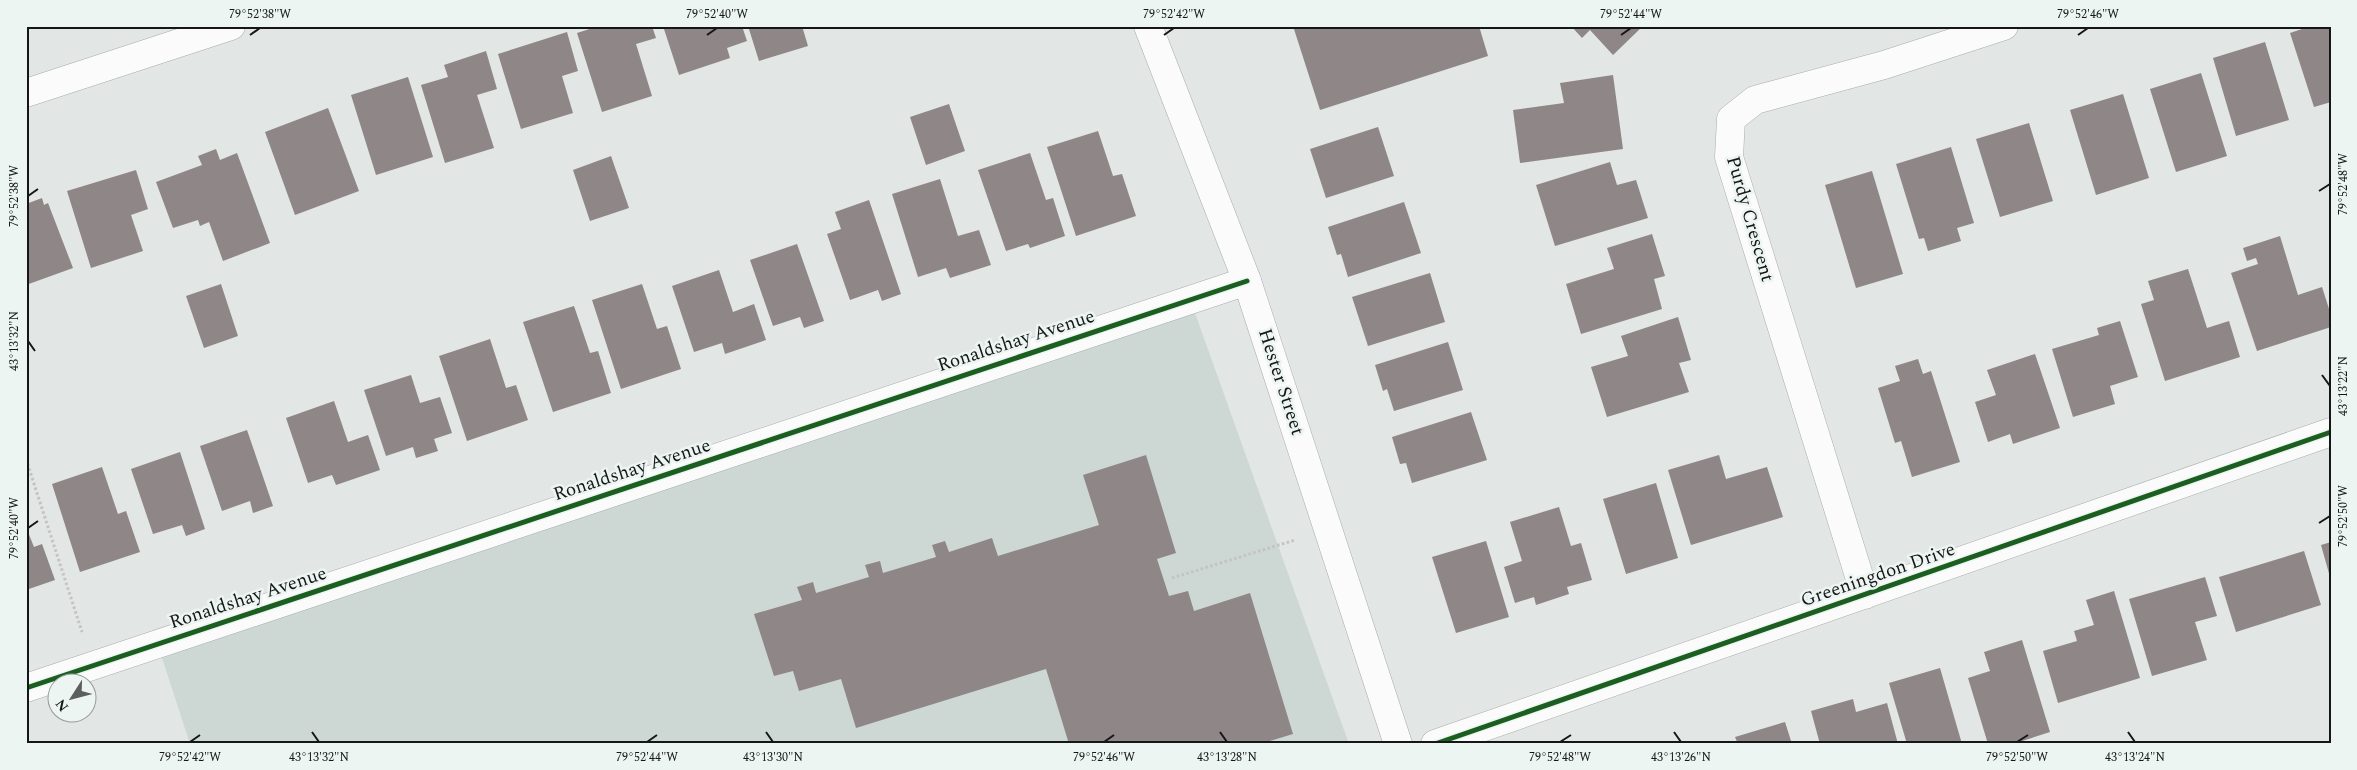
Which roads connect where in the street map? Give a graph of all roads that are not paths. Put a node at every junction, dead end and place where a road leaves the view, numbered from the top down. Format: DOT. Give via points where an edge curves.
graph roads {
  1 [pos="231,26"];
  2 [pos="1148,26"];
  3 [pos="2004,26"];
  4 [pos="26,94"];
  5 [pos="1248,281"];
  6 [pos="2331,432"];
  7 [pos="1865,595"];
  8 [pos="26,688"];
  9 [pos="1398,744"];
  10 [pos="1434,744"];
  1 -- 4 [label="street"];
  2 -- 5 [label="street, Hester Street"];
  3 -- 7 [label="street, Purdy Crescent" via="1884,65 1755,100 1731,119 1729,157"];
  5 -- 8 [label="street, Ronaldshay Avenue"];
  5 -- 9 [label="street, Hester Street"];
  6 -- 7 [label="street, Greeningdon Drive"];
  7 -- 10 [label="street, Greeningdon Drive"];
}
